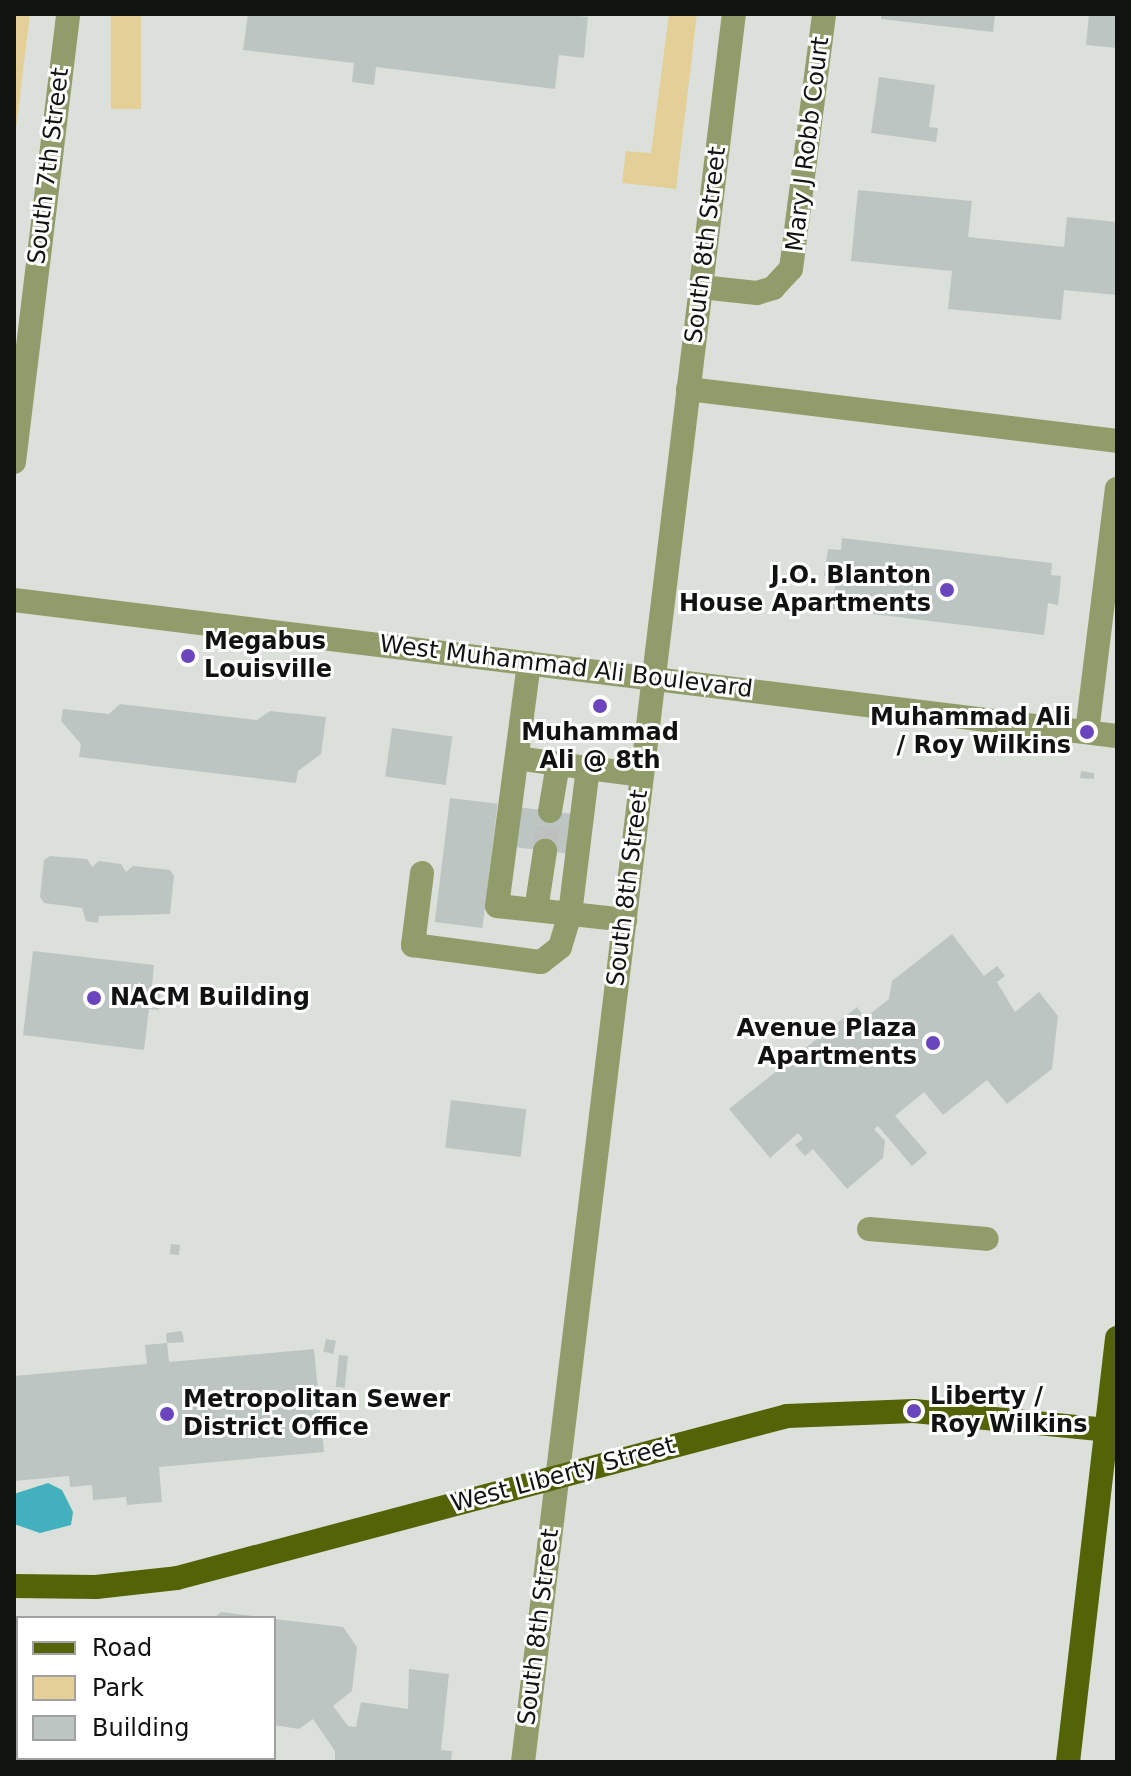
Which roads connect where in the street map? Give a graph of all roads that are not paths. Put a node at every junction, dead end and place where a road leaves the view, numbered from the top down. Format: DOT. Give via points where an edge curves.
graph roads {
  1 [pos="68,14"];
  2 [pos="734,14"];
  3 [pos="824,14"];
  4 [pos="701,287"];
  5 [pos="688,389"];
  6 [pos="1117,441"];
  7 [pos="14,462"];
  8 [pos="1117,489"];
  9 [pos="14,600"];
  10 [pos="529,663"];
  11 [pos="654,678"];
  12 [pos="1087,732"];
  13 [pos="1117,736"];
  14 [pos="517,758"];
  15 [pos="558,764"];
  16 [pos="588,768"];
  17 [pos="642,775"];
  18 [pos="550,811"];
  19 [pos="545,851"];
  20 [pos="422,873"];
  21 [pos="536,910"];
  22 [pos="570,914"];
  23 [pos="625,920"];
  24 [pos="869,1229"];
  25 [pos="987,1239"];
  26 [pos="1117,1338"];
  27 [pos="1111,1431"];
  28 [pos="558,1474"];
  29 [pos="14,1586"];
  30 [pos="523,1762"];
  31 [pos="1068,1762"];
  1 -- 7 [label="street, South 7th Street"];
  2 -- 4 [label="street, South 8th Street"];
  3 -- 4 [label="street, Mary J Robb Court" via="791,269 773,288 757,293"];
  4 -- 5 [label="street, South 8th Street"];
  5 -- 6 [label="street"];
  5 -- 11 [label="street, South 8th Street"];
  8 -- 12 [label="street"];
  9 -- 10 [label="street, West Muhammad Ali Boulevard"];
  10 -- 11 [label="street, West Muhammad Ali Boulevard"];
  10 -- 14 [label="street"];
  11 -- 12 [label="street, West Muhammad Ali Boulevard"];
  11 -- 17 [label="street, South 8th Street"];
  12 -- 13 [label="street, West Muhammad Ali Boulevard"];
  14 -- 15 [label="street"];
  14 -- 21 [label="street" via="497,906"];
  15 -- 16 [label="street"];
  15 -- 18 [label="street"];
  16 -- 17 [label="street"];
  16 -- 22 [label="street"];
  17 -- 23 [label="street, South 8th Street"];
  19 -- 21 [label="street"];
  20 -- 22 [label="street" via="413,945 541,962 560,947"];
  21 -- 22 [label="street"];
  22 -- 23 [label="street"];
  23 -- 28 [label="street, South 8th Street"];
  24 -- 25 [label="street"];
  26 -- 27 [label="main road"];
  27 -- 28 [label="main road, West Liberty Street" via="914,1411 787,1416"];
  27 -- 31 [label="main road"];
  28 -- 29 [label="main road, West Liberty Street" via="177,1578 96,1587"];
  28 -- 30 [label="street, South 8th Street"];
}
